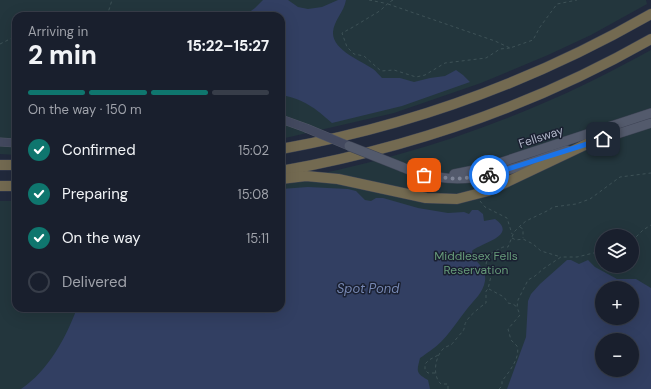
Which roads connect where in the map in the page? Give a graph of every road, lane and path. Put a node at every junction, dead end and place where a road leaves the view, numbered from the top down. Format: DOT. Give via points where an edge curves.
graph roads {
  1 [pos="112,0"];
  2 [pos="370,0"];
  3 [pos="393,0"];
  4 [pos="577,0"];
  5 [pos="386,4"];
  6 [pos="108,12"];
  7 [pos="651,14"];
  8 [pos="12,38"];
  9 [pos="651,39"];
  10 [pos="0,44"];
  11 [pos="510,48"];
  12 [pos="651,114"];
  13 [pos="285,120"];
  14 [pos="651,123"];
  15 [pos="0,142"];
  16 [pos="12,143"];
  17 [pos="589,143"];
  18 [pos="349,146"];
  19 [pos="285,148"];
  20 [pos="0,164"];
  21 [pos="12,165"];
  22 [pos="285,169"];
  23 [pos="651,173"];
  24 [pos="437,176"];
  25 [pos="285,179"];
  26 [pos="0,186"];
  27 [pos="12,186"];
  28 [pos="478,194"];
  29 [pos="651,224"];
  30 [pos="520,226"];
  31 [pos="639,234"];
  32 [pos="512,237"];
  33 [pos="523,239"];
  34 [pos="595,253"];
  35 [pos="561,257"];
  36 [pos="488,289"];
  37 [pos="517,307"];
  38 [pos="440,354"];
  39 [pos="436,373"];
  40 [pos="448,389"];
  41 [pos="498,389"];
  1 -- 6 [label="path"];
  2 -- 5 [label="path"];
  3 -- 5 [label="path"];
  4 -- 11 [label="path" via="557,4 533,40"];
  5 -- 11 [label="path"];
  5 -- 11 [label="path" via="357,26 342,33 354,54 364,56 381,71 394,70 416,77 445,62 486,58 500,49"];
  7 -- 19 [label="highway" via="565,59 474,97 386,125"];
  8 -- 10 [label="path"];
  9 -- 22 [label="highway" via="558,86 477,119 382,148"];
  12 -- 24 [label="main road, Fellsway" via="484,168"];
  13 -- 18 [label="main road, Fellsway, bridge"];
  14 -- 17 [label="main road, Fellsway"];
  15 -- 16 [label="main road"];
  17 -- 24 [label="main road, Fellsway" via="486,176 456,179"];
  17 -- 28 [label="highway"];
  18 -- 24 [label="main road, Fellsway, bridge" via="418,174"];
  20 -- 21 [label="highway"];
  23 -- 30 [label="path" via="620,177 590,199 553,207"];
  25 -- 28 [label="highway" via="306,176 338,179 436,199 457,199"];
  26 -- 27 [label="highway"];
  28 -- 32 [label="path" via="485,207 507,218"];
  29 -- 31 [label="path"];
  30 -- 32 [label="path"];
  30 -- 33 [label="path" via="523,229"];
  32 -- 33 [label="path" via="513,240"];
  32 -- 36 [label="path" via="508,247 503,247 487,258 486,265 491,276"];
  33 -- 35 [label="path" via="541,251"];
  34 -- 35 [label="path" via="577,257"];
  35 -- 37 [label="path" via="528,280"];
  36 -- 37 [label="path"];
  36 -- 38 [label="path" via="486,303 466,322 452,344"];
  37 -- 41 [label="path" via="520,315 508,329 511,340 517,346 517,355 512,369"];
  38 -- 39 [label="path"];
  38 -- 39 [label="path" via="425,364 428,373"];
  39 -- 40 [label="path" via="439,382 448,384"];
}
